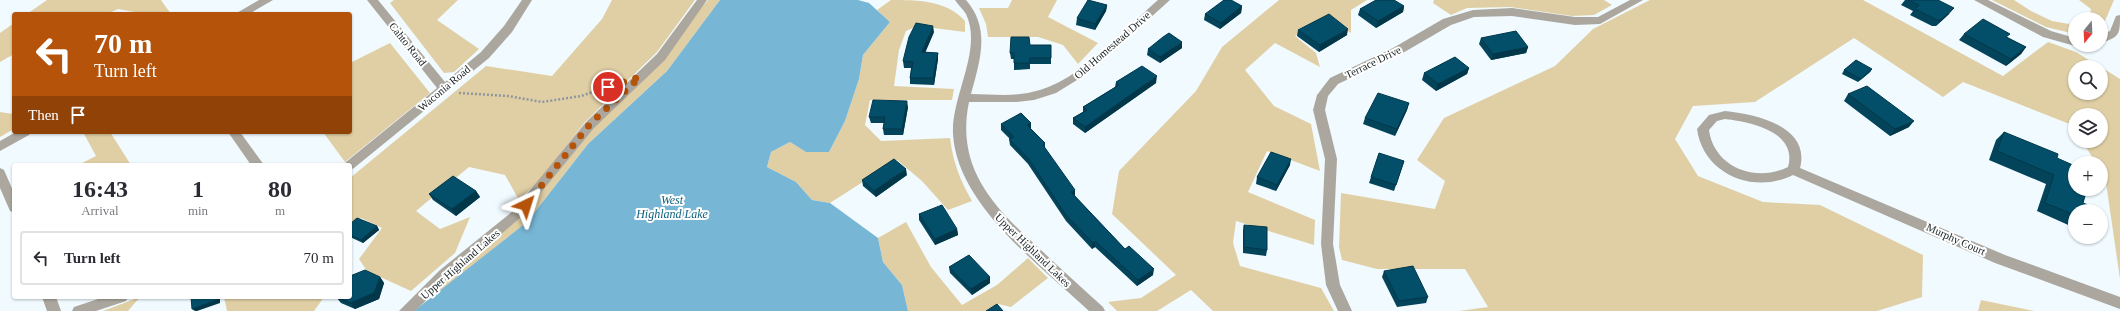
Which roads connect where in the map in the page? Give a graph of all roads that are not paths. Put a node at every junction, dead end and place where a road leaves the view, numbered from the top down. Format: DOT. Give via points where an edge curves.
graph roads {
  1 [pos="268,0"];
  2 [pos="372,0"];
  3 [pos="527,0"];
  4 [pos="702,0"];
  5 [pos="960,0"];
  6 [pos="1165,0"];
  7 [pos="1638,0"];
  8 [pos="1979,0"];
  9 [pos="244,12"];
  10 [pos="2120,19"];
  11 [pos="2108,36"];
  12 [pos="2068,40"];
  13 [pos="444,88"];
  14 [pos="964,98"];
  15 [pos="21,134"];
  16 [pos="235,134"];
  17 [pos="0,146"];
  18 [pos="257,163"];
  19 [pos="352,163"];
  20 [pos="1793,170"];
  21 [pos="0,172"];
  22 [pos="12,203"];
  23 [pos="50,299"];
  24 [pos="115,299"];
  25 [pos="2120,303"];
  26 [pos="54,311"];
  27 [pos="79,311"];
  28 [pos="406,311"];
  29 [pos="1098,311"];
  30 [pos="1345,311"];
  1 -- 9 [label="street"];
  2 -- 13 [label="street, Cahto Road"];
  3 -- 13 [label="street, Waconia Road" via="508,29 485,55"];
  4 -- 28 [label="street, Upper Highland Lakes" via="661,57 590,124 517,214 445,274"];
  5 -- 14 [label="street, Upper Highland Lakes" via="968,6 976,22 978,39"];
  6 -- 14 [label="street, Old Homestead Drive" via="1077,78 1054,90 1034,97"];
  7 -- 30 [label="street, Terrace Drive" via="1600,20 1575,21 1512,12 1473,14 1447,22 1397,51 1334,81 1323,95 1319,110 1331,159 1327,244 1333,285"];
  8 -- 12 [label="street" via="2047,34"];
  10 -- 11 [label="street" via="2114,33"];
  13 -- 19 [label="street, Waconia Road"];
  14 -- 29 [label="street, Upper Highland Lakes" via="959,133 964,155 975,182 995,214"];
  15 -- 17 [label="street"];
  16 -- 18 [label="street"];
  20 -- 20 [label="street" via="1796,154 1791,143 1780,132 1766,124 1741,115 1726,115 1713,118 1703,129 1702,139 1707,150 1717,161 1738,173 1754,178 1771,179 1784,176"];
  20 -- 25 [label="street, Murphy Court" via="2000,259"];
  21 -- 22 [label="street"];
  23 -- 26 [label="street"];
  24 -- 27 [label="street"];
}
